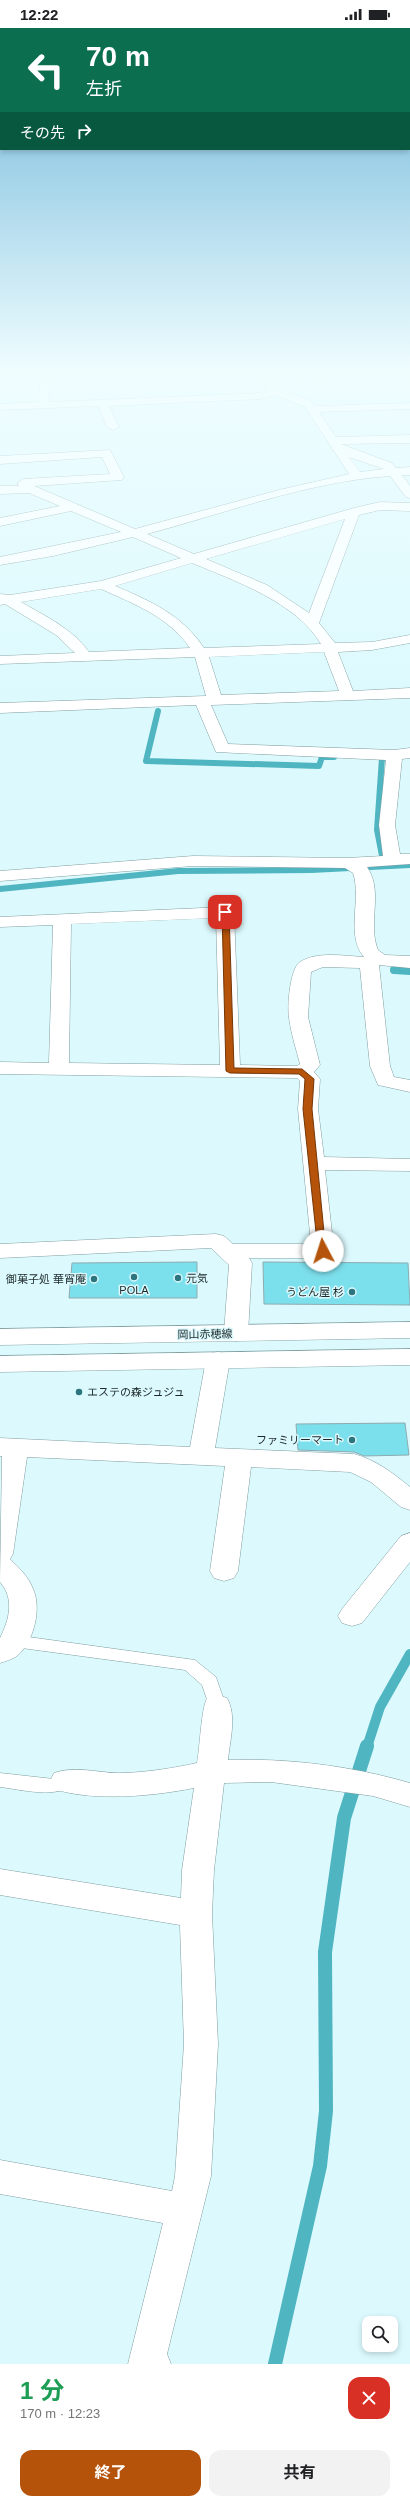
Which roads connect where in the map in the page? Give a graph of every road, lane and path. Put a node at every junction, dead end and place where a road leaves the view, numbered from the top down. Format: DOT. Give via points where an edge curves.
graph roads {
  1 [pos="31,483"];
  2 [pos="318,483"];
  3 [pos="401,483"];
  4 [pos="2,485"];
  5 [pos="410,494"];
  6 [pos="72,507"];
  7 [pos="410,507"];
  8 [pos="354,512"];
  9 [pos="0,522"];
  10 [pos="135,534"];
  11 [pos="197,559"];
  12 [pos="0,561"];
  13 [pos="102,585"];
  14 [pos="2,598"];
  15 [pos="312,624"];
  16 [pos="410,639"];
  17 [pos="329,647"];
  18 [pos="200,652"];
  19 [pos="85,657"];
  20 [pos="0,660"];
  21 [pos="410,694"];
  22 [pos="348,696"];
  23 [pos="208,701"];
  24 [pos="0,708"];
  25 [pos="402,754"];
  26 [pos="410,858"];
  27 [pos="386,860"];
  28 [pos="355,867"];
  29 [pos="0,876"];
  30 [pos="62,920"];
  31 [pos="0,922"];
  32 [pos="373,960"];
  33 [pos="410,962"];
  34 [pos="0,1068"];
  35 [pos="59,1068"];
  36 [pos="230,1071"];
  37 [pos="302,1072"];
  38 [pos="410,1086"];
  39 [pos="315,1163"];
  40 [pos="410,1165"];
  41 [pos="0,1251"];
  42 [pos="227,1251"];
  43 [pos="410,1330"];
  44 [pos="236,1333"];
  45 [pos="0,1337"];
  46 [pos="410,1357"];
  47 [pos="218,1360"];
  48 [pos="0,1364"];
  49 [pos="8,1447"];
  50 [pos="201,1457"];
  51 [pos="239,1458"];
  52 [pos="410,1502"];
  53 [pos="410,1543"];
  54 [pos="0,1554"];
  55 [pos="0,1565"];
  56 [pos="224,1571"];
  57 [pos="352,1616"];
  58 [pos="7,1646"];
  59 [pos="217,1706"];
  60 [pos="211,1772"];
  61 [pos="0,1780"];
  62 [pos="65,1781"];
  63 [pos="410,1795"];
  64 [pos="0,1882"];
  65 [pos="196,1914"];
  66 [pos="0,2177"];
  67 [pos="184,2210"];
  68 [pos="152,2364"];
  1 -- 4 [label="street"];
  2 -- 10 [label="street"];
  3 -- 5 [label="street"];
  4 -- 6 [label="street" via="31,489"];
  6 -- 9 [label="street"];
  6 -- 10 [label="street"];
  7 -- 8 [label="street" via="380,506"];
  8 -- 11 [label="street"];
  8 -- 15 [label="street"];
  10 -- 11 [label="street"];
  10 -- 12 [label="street" via="46,554"];
  11 -- 13 [label="street"];
  11 -- 15 [label="street" via="262,588 306,617"];
  13 -- 14 [label="street"];
  13 -- 18 [label="street" via="156,608 185,631"];
  14 -- 19 [label="street" via="39,617 61,632 76,644"];
  15 -- 17 [label="street"];
  16 -- 17 [label="street" via="372,646"];
  17 -- 18 [label="street"];
  17 -- 22 [label="street"];
  18 -- 19 [label="street"];
  18 -- 23 [label="street"];
  19 -- 20 [label="street"];
  21 -- 22 [label="street"];
  22 -- 23 [label="street"];
  23 -- 24 [label="street"];
  23 -- 25 [label="street" via="222,749"];
  25 -- 27 [label="street" via="387,825"];
  26 -- 27 [label="street"];
  27 -- 28 [label="street"];
  28 -- 29 [label="street" via="193,861"];
  28 -- 32 [label="street" via="364,877 365,932"];
  30 -- 31 [label="street"];
  30 -- 35 [label="street"];
  30 -- 36 [label="street" via="225,912"];
  32 -- 33 [label="street"];
  32 -- 37 [label="street" via="316,963 305,966 302,970 298,1017 310,1065"];
  32 -- 38 [label="street" via="380,1066 385,1081"];
  34 -- 35 [label="street"];
  35 -- 36 [label="street"];
  36 -- 37 [label="street"];
  37 -- 39 [label="street" via="310,1079 308,1109"];
  39 -- 40 [label="street"];
  39 -- 42 [label="street" via="323,1251"];
  41 -- 42 [label="street" via="216,1241"];
  42 -- 44 [label="street" via="241,1264"];
  43 -- 44 [label="street, 岡山赤穂線"];
  44 -- 45 [label="street, 岡山赤穂線"];
  46 -- 47 [label="street"];
  47 -- 48 [label="street"];
  47 -- 50 [label="street"];
  49 -- 50 [label="street"];
  49 -- 54 [label="street"];
  50 -- 51 [label="street"];
  51 -- 52 [label="street" via="354,1463 380,1476"];
  51 -- 56 [label="street"];
  53 -- 57 [label="street"];
  55 -- 58 [label="street" via="20,1589 23,1611"];
  58 -- 59 [label="lane" via="189,1664 210,1682"];
  59 -- 60 [label="street" via="217,1730"];
  60 -- 62 [label="street" via="174,1780 124,1785"];
  60 -- 63 [label="street" via="271,1770 355,1781"];
  60 -- 65 [label="street" via="198,1870"];
  61 -- 62 [label="lane" via="56,1786"];
  64 -- 65 [label="street"];
  65 -- 67 [label="street" via="201,2044 193,2176"];
  66 -- 67 [label="street"];
  67 -- 68 [label="street" via="146,2362"];
}
